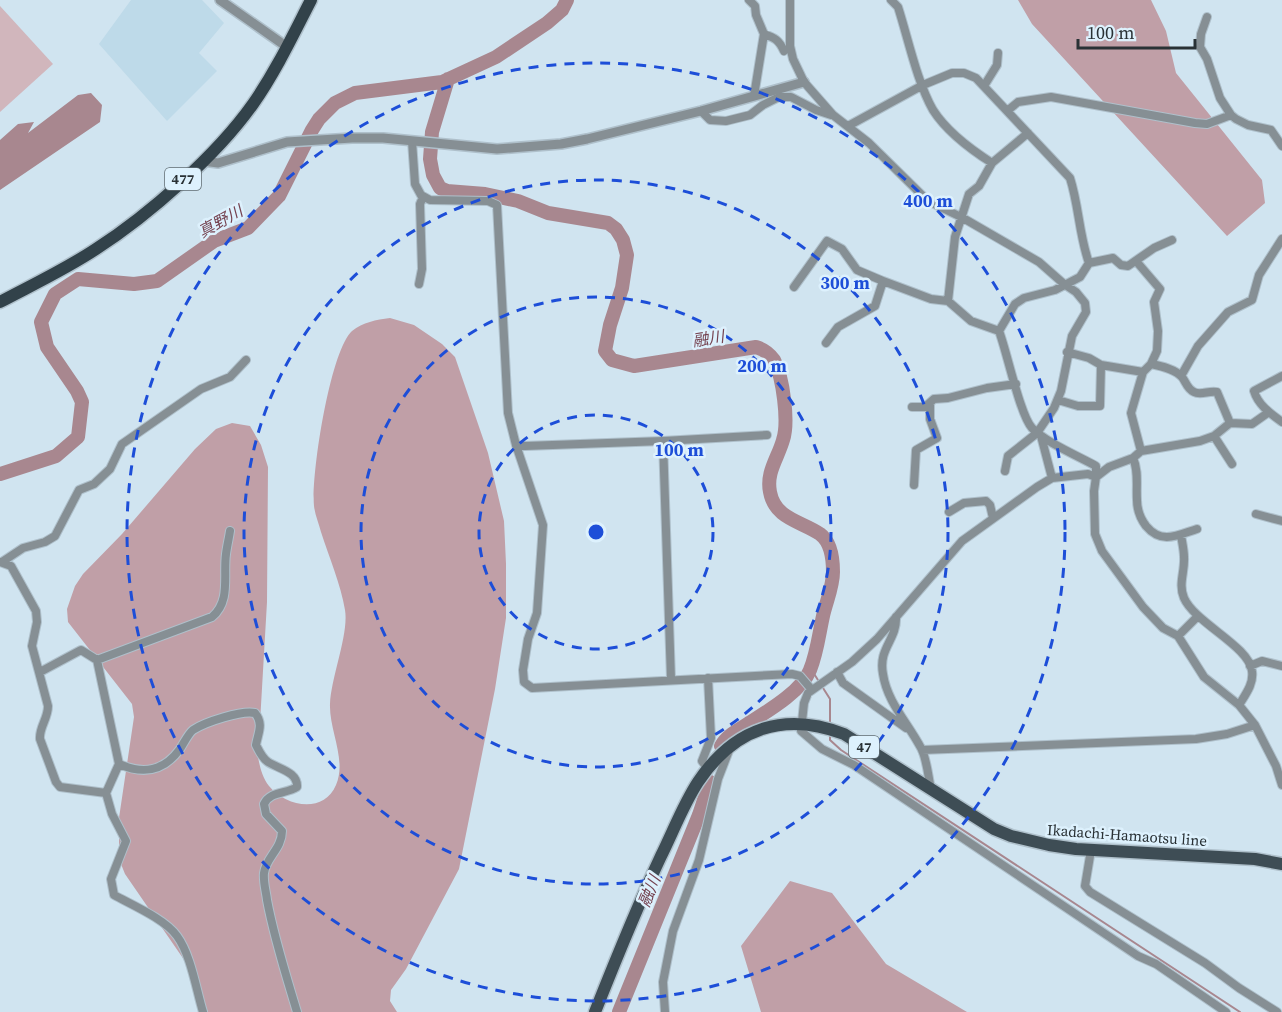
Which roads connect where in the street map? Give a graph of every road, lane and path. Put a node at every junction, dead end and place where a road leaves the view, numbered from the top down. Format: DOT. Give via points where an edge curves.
graph roads {
  1 [pos="220,0"];
  2 [pos="311,0"];
  3 [pos="749,0"];
  4 [pos="790,0"];
  5 [pos="891,0"];
  6 [pos="1207,18"];
  7 [pos="764,34"];
  8 [pos="287,47"];
  9 [pos="783,51"];
  10 [pos="998,53"];
  11 [pos="804,82"];
  12 [pos="923,85"];
  13 [pos="984,86"];
  14 [pos="754,96"];
  15 [pos="700,111"];
  16 [pos="1007,111"];
  17 [pos="833,115"];
  18 [pos="1231,115"];
  19 [pos="848,126"];
  20 [pos="1028,133"];
  21 [pos="412,141"];
  22 [pos="1282,146"];
  23 [pos="203,160"];
  24 [pos="992,163"];
  25 [pos="423,197"];
  26 [pos="963,218"];
  27 [pos="1282,239"];
  28 [pos="1172,240"];
  29 [pos="1136,261"];
  30 [pos="1089,262"];
  31 [pos="883,281"];
  32 [pos="419,284"];
  33 [pos="1064,284"];
  34 [pos="794,286"];
  35 [pos="948,301"];
  36 [pos="0,302"];
  37 [pos="999,331"];
  38 [pos="826,343"];
  39 [pos="1067,352"];
  40 [pos="246,360"];
  41 [pos="1151,364"];
  42 [pos="1101,365"];
  43 [pos="1143,372"];
  44 [pos="1181,376"];
  45 [pos="1282,376"];
  46 [pos="1016,384"];
  47 [pos="1058,400"];
  48 [pos="930,403"];
  49 [pos="912,407"];
  50 [pos="1269,412"];
  51 [pos="1282,422"];
  52 [pos="1230,423"];
  53 [pos="767,435"];
  54 [pos="1039,435"];
  55 [pos="1214,436"];
  56 [pos="663,441"];
  57 [pos="516,445"];
  58 [pos="1141,451"];
  59 [pos="1133,458"];
  60 [pos="1232,464"];
  61 [pos="1005,471"];
  62 [pos="1096,477"];
  63 [pos="1052,478"];
  64 [pos="914,485"];
  65 [pos="949,512"];
  66 [pos="1256,514"];
  67 [pos="993,518"];
  68 [pos="1282,521"];
  69 [pos="1197,529"];
  70 [pos="230,531"];
  71 [pos="1181,535"];
  72 [pos="1,562"];
  73 [pos="1198,616"];
  74 [pos="896,617"];
  75 [pos="1178,636"];
  76 [pos="97,660"];
  77 [pos="1250,666"];
  78 [pos="1282,666"];
  79 [pos="40,672"];
  80 [pos="837,672"];
  81 [pos="708,678"];
  82 [pos="671,680"];
  83 [pos="812,690"];
  84 [pos="1239,705"];
  85 [pos="801,723"];
  86 [pos="1255,725"];
  87 [pos="910,731"];
  88 [pos="731,747"];
  89 [pos="922,750"];
  90 [pos="119,764"];
  91 [pos="708,769"];
  92 [pos="1282,785"];
  93 [pos="931,789"];
  94 [pos="106,793"];
  95 [pos="1091,850"];
  96 [pos="1282,864"];
  97 [pos="203,1012"];
  98 [pos="297,1012"];
  99 [pos="596,1012"];
  100 [pos="665,1012"];
  101 [pos="1226,1012"];
  102 [pos="1277,1012"];
  1 -- 8 [label="street"];
  2 -- 8 [label="highway, 477"];
  3 -- 7 [label="street"];
  4 -- 11 [label="street" via="790,46"];
  5 -- 12 [label="street" via="898,8"];
  6 -- 18 [label="street" via="1200,47"];
  7 -- 9 [label="street" via="775,38"];
  7 -- 14 [label="street"];
  8 -- 23 [label="highway, 477" via="254,103"];
  10 -- 13 [label="street" via="997,65"];
  11 -- 14 [label="street"];
  11 -- 17 [label="street"];
  12 -- 13 [label="street" via="952,73 964,73"];
  12 -- 19 [label="street"];
  12 -- 24 [label="street" via="944,124"];
  13 -- 16 [label="street"];
  14 -- 15 [label="street"];
  15 -- 17 [label="street" via="710,120 726,121 750,115 779,97 791,97"];
  15 -- 21 [label="street" via="587,139 530,148"];
  16 -- 18 [label="street" via="1018,102 1051,98 1207,124"];
  16 -- 20 [label="street"];
  17 -- 19 [label="street"];
  18 -- 22 [label="street" via="1248,125 1271,130"];
  19 -- 26 [label="street" via="928,201"];
  20 -- 24 [label="street"];
  20 -- 30 [label="street" via="1070,178"];
  21 -- 23 [label="street" via="352,138 287,142 218,163"];
  21 -- 25 [label="street" via="415,184"];
  23 -- 36 [label="highway, 477" via="152,207 96,249"];
  24 -- 26 [label="street" via="979,186 969,194"];
  25 -- 32 [label="street"];
  25 -- 57 [label="street" via="488,201 497,205 508,413"];
  26 -- 33 [label="street" via="1039,261"];
  26 -- 35 [label="street" via="955,237"];
  27 -- 44 [label="street" via="1259,275 1252,300 1228,312 1198,346"];
  28 -- 29 [label="street"];
  29 -- 30 [label="street" via="1128,266 1113,258"];
  29 -- 41 [label="street" via="1160,290 1154,302 1158,331 1157,351"];
  30 -- 33 [label="street" via="1080,277"];
  31 -- 34 [label="street" via="857,270 842,249 827,241"];
  31 -- 35 [label="street" via="931,299"];
  31 -- 38 [label="street" via="875,306 838,327"];
  33 -- 37 [label="street" via="1015,304"];
  33 -- 39 [label="street" via="1076,292 1086,312"];
  35 -- 37 [label="street" via="972,321"];
  37 -- 46 [label="street"];
  39 -- 42 [label="street"];
  39 -- 47 [label="street"];
  40 -- 72 [label="street" via="230,377 201,389 122,444 110,469 94,484 79,490 55,536 23,548"];
  41 -- 43 [label="street"];
  41 -- 44 [label="street"];
  42 -- 43 [label="street"];
  42 -- 47 [label="street" via="1100,406 1078,406"];
  43 -- 58 [label="street" via="1131,413"];
  44 -- 52 [label="street" via="1191,391 1217,392"];
  45 -- 50 [label="street" via="1254,391"];
  46 -- 48 [label="street" via="934,399"];
  46 -- 54 [label="street" via="1023,412"];
  47 -- 54 [label="street"];
  48 -- 49 [label="street"];
  48 -- 64 [label="street" via="930,419 937,438 916,450"];
  50 -- 51 [label="street"];
  50 -- 52 [label="street" via="1252,424"];
  52 -- 55 [label="street"];
  53 -- 56 [label="street"];
  54 -- 61 [label="street" via="1008,456"];
  54 -- 62 [label="street" via="1096,466"];
  54 -- 63 [label="street"];
  55 -- 58 [label="street"];
  55 -- 60 [label="street"];
  56 -- 57 [label="street"];
  56 -- 82 [label="street"];
  57 -- 82 [label="street" via="543,525 537,613 528,639 524,682 532,688"];
  58 -- 59 [label="street"];
  59 -- 62 [label="street"];
  59 -- 71 [label="street" via="1140,516 1156,536"];
  62 -- 63 [label="street" via="1088,474"];
  62 -- 75 [label="street" via="1095,534 1102,551 1143,607 1163,628"];
  63 -- 67 [label="street"];
  65 -- 67 [label="street" via="964,503 986,501"];
  66 -- 68 [label="street"];
  67 -- 74 [label="street" via="962,541"];
  69 -- 71 [label="street"];
  70 -- 76 [label="street" via="225,599 219,611"];
  71 -- 73 [label="street" via="1185,559 1183,596"];
  72 -- 79 [label="street" via="10,566 36,611 32,646"];
  73 -- 75 [label="street"];
  73 -- 77 [label="street" via="1227,638"];
  74 -- 80 [label="street" via="877,639"];
  74 -- 87 [label="street" via="897,628 881,660 890,698"];
  75 -- 84 [label="street" via="1204,676"];
  76 -- 79 [label="street" via="81,650"];
  76 -- 90 [label="street"];
  77 -- 78 [label="street" via="1262,661"];
  77 -- 84 [label="street" via="1250,687"];
  79 -- 94 [label="street" via="48,706 40,739 56,782 60,787"];
  80 -- 83 [label="street"];
  80 -- 87 [label="street" via="843,683"];
  81 -- 82 [label="street"];
  81 -- 83 [label="street" via="792,674 800,675"];
  81 -- 91 [label="street" via="711,738 702,761"];
  83 -- 85 [label="street" via="804,703"];
  84 -- 86 [label="street"];
  85 -- 88 [label="main road, Ikadachi-Hamaotsu line / 47" via="778,724 750,734"];
  85 -- 93 [label="main road, Ikadachi-Hamaotsu line / 47" via="844,734"];
  85 -- 101 [label="street" via="801,731 822,749 854,765"];
  86 -- 89 [label="street" via="1196,739"];
  86 -- 92 [label="street"];
  87 -- 89 [label="street"];
  88 -- 91 [label="main road, Ikadachi-Hamaotsu line / 47"];
  88 -- 100 [label="street" via="718,779 699,860 673,931 663,982"];
  89 -- 93 [label="street"];
  90 -- 94 [label="street"];
  90 -- 98 [label="street" via="138,770 161,766 168,763 192,731 240,712 255,713 260,719 256,745 261,755 297,781 297,787 270,796 264,804 266,814 282,831 279,848 264,871 264,883 272,929"];
  91 -- 99 [label="main road, Ikadachi-Hamaotsu line / 47" via="697,783 633,915"];
  93 -- 95 [label="main road, Ikadachi-Hamaotsu line / 47" via="1011,836 1048,846"];
  94 -- 97 [label="street" via="126,841 111,879 114,895 177,936"];
  95 -- 96 [label="main road, Ikadachi-Hamaotsu line / 47" via="1255,859"];
  95 -- 102 [label="street" via="1085,886 1090,892"];
}
